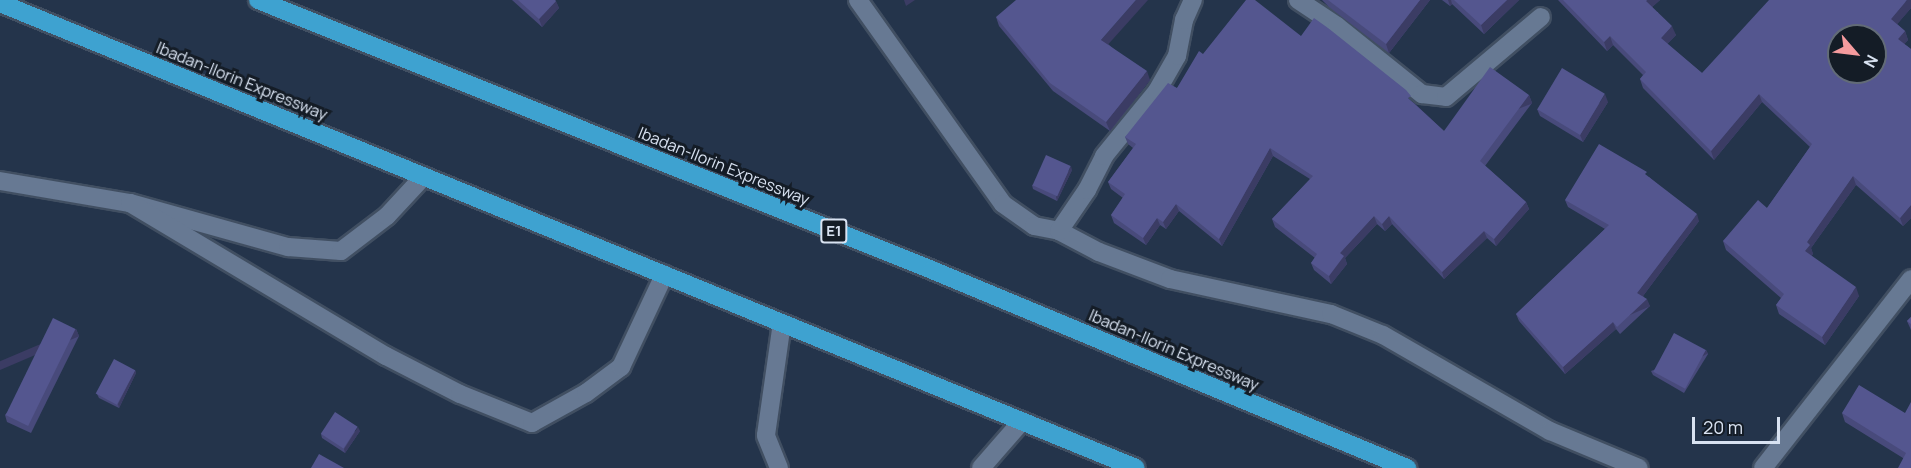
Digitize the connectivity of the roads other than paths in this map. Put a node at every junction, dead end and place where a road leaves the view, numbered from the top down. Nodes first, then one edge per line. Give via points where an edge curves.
1 (258, 0) edge
2 (858, 0) edge
3 (1194, 0) edge
4 (1298, 0) edge
5 (0, 3) edge
6 (1541, 16) dead end
7 (424, 176) junction
8 (0, 181) edge
9 (130, 202) junction
10 (1059, 231) junction
11 (664, 275) junction
12 (1911, 279) edge
13 (782, 323) junction
14 (1022, 421) junction
15 (779, 468) edge
16 (981, 468) edge
17 (1136, 468) edge
18 (1407, 468) edge
19 (1639, 468) edge
20 (1763, 468) edge

1 - 18 highway, Ibadan-Ilorin Expressway / E1 via 943,274
2 - 10 street via 1003,204 1034,226
3 - 10 street via 1184,20 1178,56 1156,92 1104,156
4 - 6 street via 1422,94 1446,97
5 - 7 highway, Ibadan-Ilorin Expressway
7 - 9 street via 387,216 341,251 288,247
7 - 11 highway, Ibadan-Ilorin Expressway
8 - 9 street
9 - 11 street via 386,356 460,394 532,423 586,393 621,367
10 - 19 street via 1099,252 1170,279 1331,314 1383,335 1550,431
11 - 13 highway, Ibadan-Ilorin Expressway
12 - 20 street
13 - 14 highway, Ibadan-Ilorin Expressway
13 - 15 street via 766,435
14 - 16 street
14 - 17 highway, Ibadan-Ilorin Expressway

